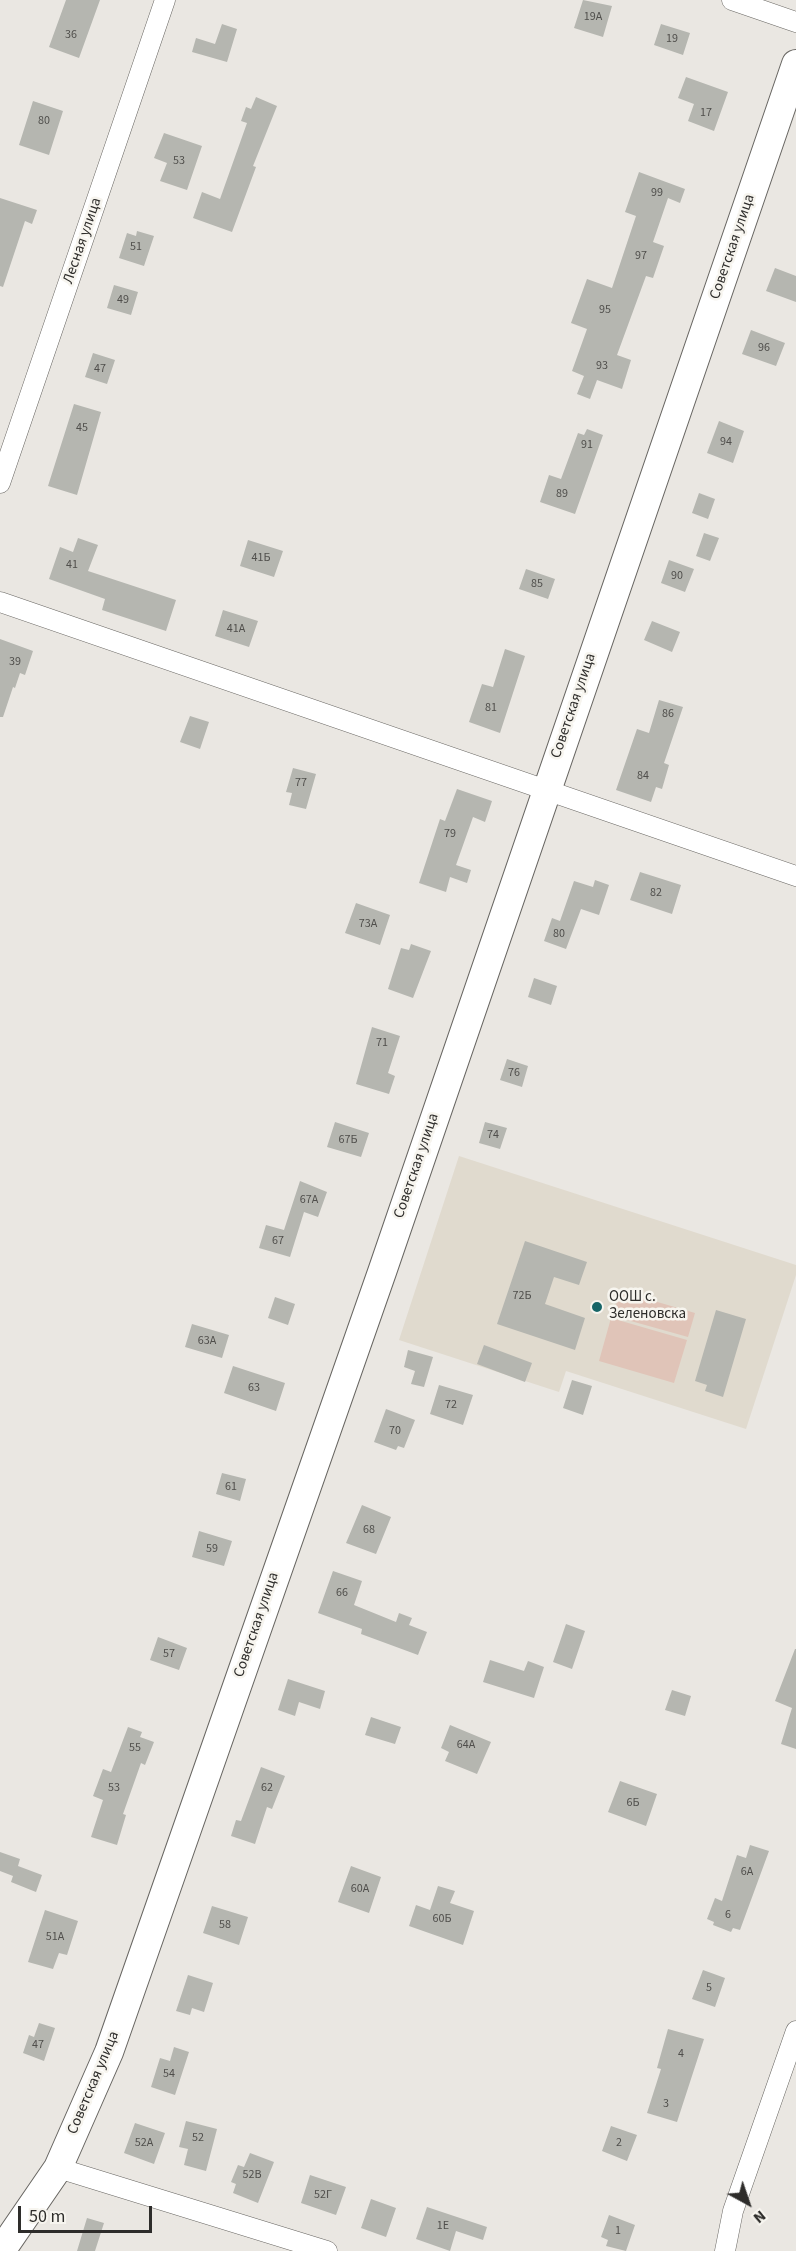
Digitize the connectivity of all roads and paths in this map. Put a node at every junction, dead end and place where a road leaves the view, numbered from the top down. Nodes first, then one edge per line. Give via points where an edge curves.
1 (165, 0) edge
2 (732, 0) edge
3 (796, 22) edge
4 (796, 64) edge
5 (0, 483) edge
6 (0, 602) edge
7 (546, 788) junction
8 (796, 876) edge
9 (796, 2031) edge
10 (58, 2168) junction
11 (1, 2251) edge
12 (327, 2251) edge
13 (725, 2251) edge

1 - 5 street, Лесная улица
2 - 3 street
4 - 7 street, Советская улица
6 - 7 street
7 - 8 street
7 - 10 street, Советская улица via 382,1272 109,2052
9 - 13 street via 733,2211
10 - 11 street, Советская улица
10 - 12 street

